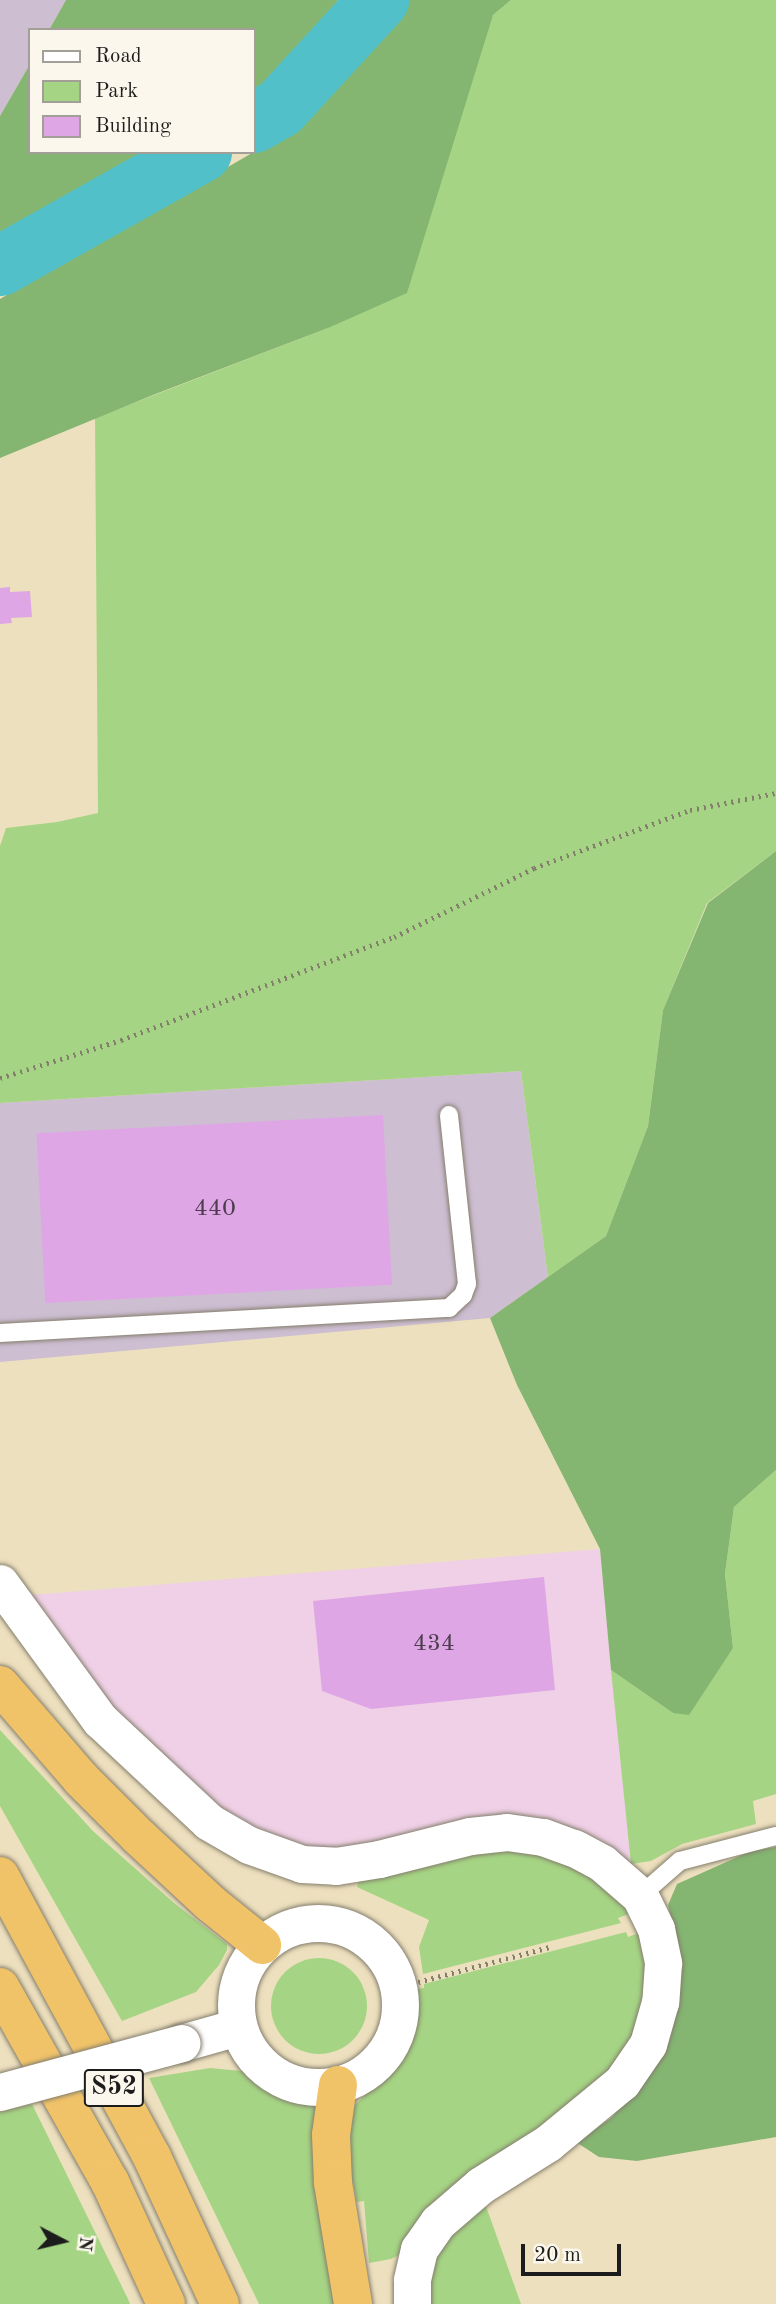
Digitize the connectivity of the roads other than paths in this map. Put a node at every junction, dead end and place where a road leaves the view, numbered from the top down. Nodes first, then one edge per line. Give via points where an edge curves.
1 (449, 1115) dead end
2 (0, 1333) edge
3 (0, 1583) edge
4 (0, 1685) edge
5 (776, 1836) edge
6 (0, 1876) edge
7 (640, 1896) junction
8 (262, 1945) junction
9 (0, 1987) edge
10 (238, 2026) junction
11 (338, 2085) junction
12 (0, 2092) edge
13 (166, 2304) edge
14 (220, 2304) edge
15 (353, 2304) edge
16 (412, 2304) edge

1 - 2 lane via 467,1284 449,1308
3 - 7 street via 100,1720 209,1822 249,1845 302,1864 336,1866 507,1832 543,1837 574,1849 602,1863
4 - 8 highway via 45,1740 139,1838
5 - 7 lane via 680,1861
6 - 14 highway, S52 via 152,2157
7 - 16 street via 656,1929 663,1963 660,2003 648,2044 622,2082 548,2143 481,2185 438,2222 419,2249
8 - 10 street via 239,1982
8 - 11 street via 285,1930 311,1923 338,1926 363,1936 383,1954 395,1978 400,2005 396,2032 383,2056 362,2074
9 - 13 highway, S52 via 110,2182
10 - 11 street via 249,2050 266,2069 288,2082
10 - 12 street, bridge
11 - 15 highway via 331,2135 333,2183

